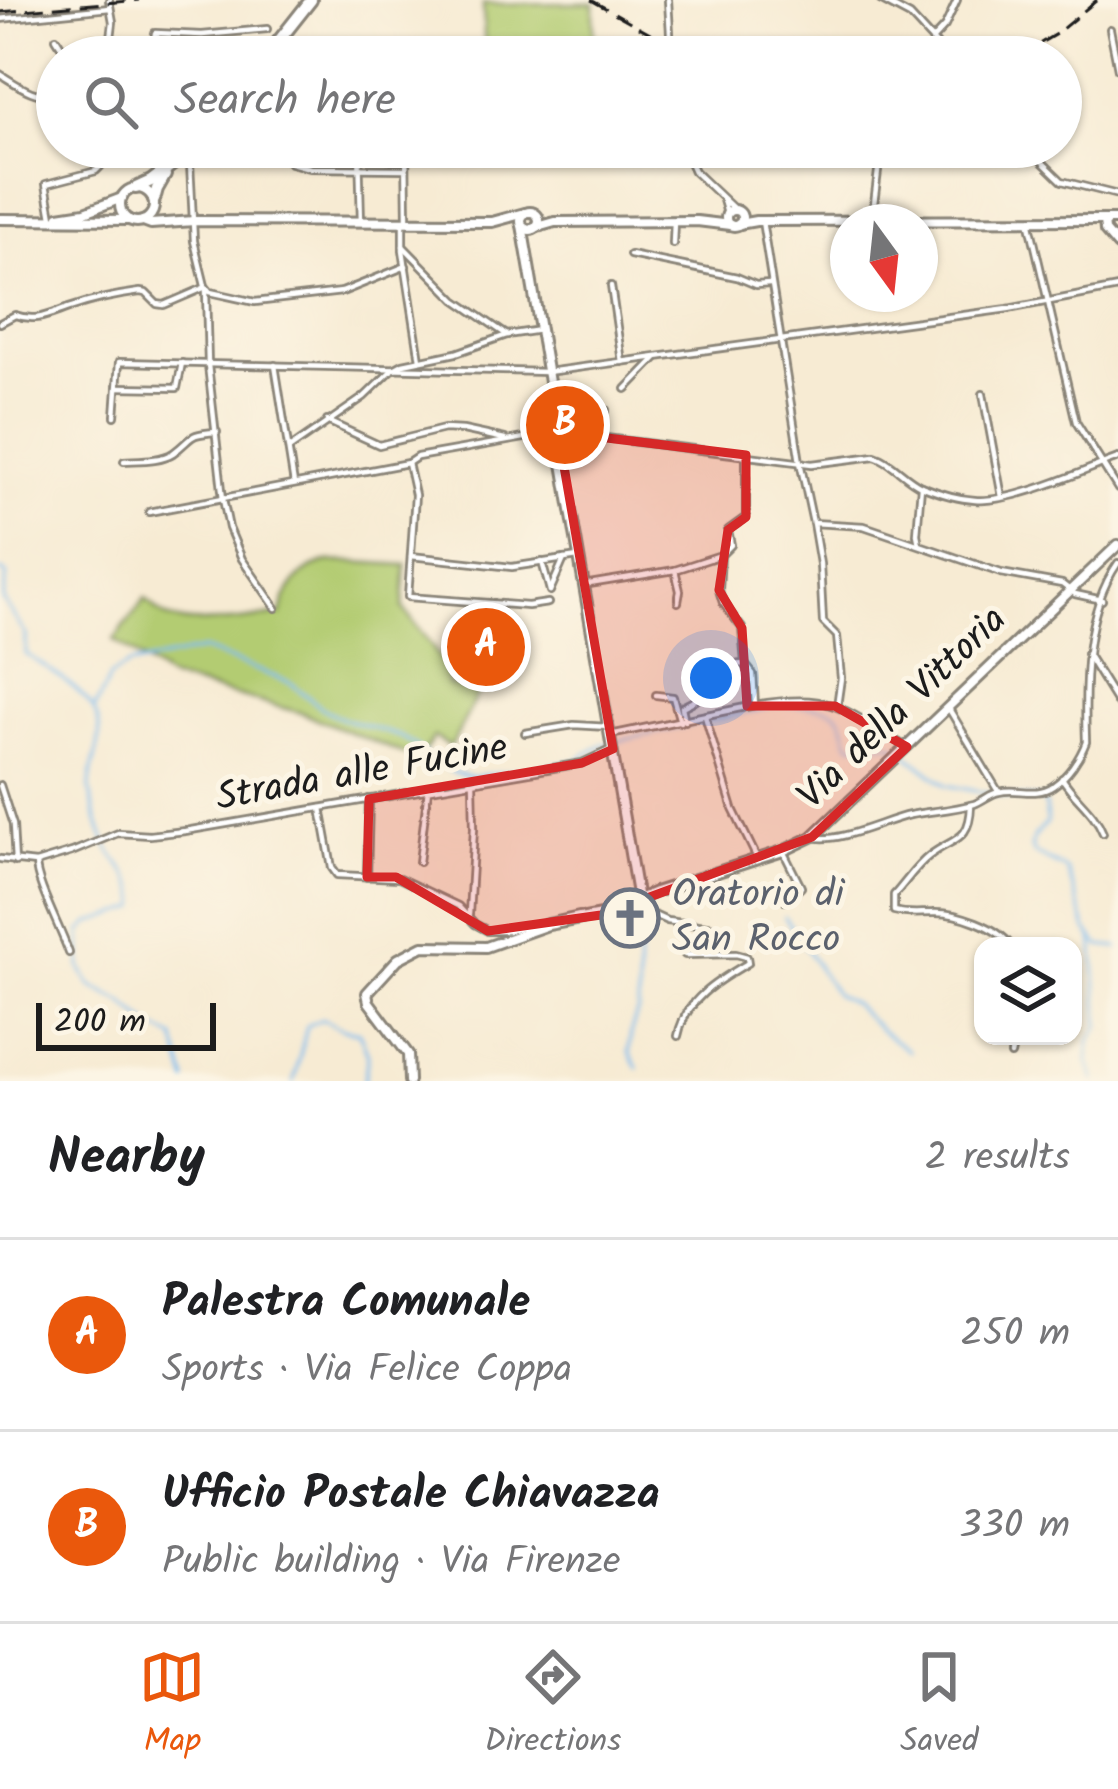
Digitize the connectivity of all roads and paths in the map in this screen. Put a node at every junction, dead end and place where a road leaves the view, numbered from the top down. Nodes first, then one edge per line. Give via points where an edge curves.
1 (311, 0) edge
2 (668, 0) edge
3 (880, 0) edge
4 (958, 0) edge
5 (109, 4) edge
6 (0, 19) edge
7 (267, 29) dead end
8 (1110, 29) dead end
9 (111, 36) edge
10 (155, 36) edge
11 (283, 36) edge
12 (670, 36) edge
13 (928, 36) edge
14 (936, 36) edge
15 (1118, 64) edge
16 (0, 74) edge
17 (36, 94) edge
18 (99, 168) edge
19 (171, 168) joint
20 (190, 168) edge
21 (310, 168) edge
22 (693, 168) edge
23 (878, 168) edge
24 (1046, 168) edge
25 (360, 169) junction
26 (406, 169) joint
27 (136, 188) junction
28 (1118, 195) edge
29 (122, 198) junction
30 (874, 204) edge
31 (154, 205) junction
32 (52, 218) junction
33 (733, 218) junction
34 (0, 219) edge
35 (40, 220) junction
36 (129, 220) junction
37 (759, 220) junction
38 (830, 220) edge
39 (938, 220) edge
40 (1029, 220) junction
41 (1104, 220) junction
42 (1118, 220) edge
43 (142, 221) junction
44 (674, 221) junction
45 (192, 222) junction
46 (553, 222) junction
47 (361, 223) junction
48 (405, 223) junction
49 (527, 223) junction
50 (674, 244) dead end
51 (403, 246) junction
52 (1118, 246) edge
53 (630, 255) dead end
54 (406, 266) junction
55 (770, 284) junction
56 (611, 286) dead end
57 (206, 287) junction
58 (1118, 288) edge
59 (1047, 302) junction
60 (0, 323) edge
61 (540, 330) junction
62 (507, 335) junction
63 (781, 340) junction
64 (656, 358) junction
65 (420, 360) junction
66 (622, 362) junction
67 (182, 363) junction
68 (208, 365) junction
69 (275, 365) junction
70 (392, 370) junction
71 (547, 372) junction
72 (117, 387) junction
73 (626, 389) dead end
74 (983, 394) dead end
75 (606, 410) dead end
76 (115, 416) dead end
77 (327, 421) junction
78 (217, 432) junction
79 (558, 432) junction
80 (598, 438) junction
81 (510, 440) junction
82 (290, 449) junction
83 (746, 454) junction
84 (1118, 458) edge
85 (124, 461) dead end
86 (408, 463) junction
87 (800, 463) junction
88 (1101, 464) junction
89 (295, 485) junction
90 (921, 486) junction
91 (1118, 489) edge
92 (1002, 496) junction
93 (223, 499) junction
94 (149, 512) dead end
95 (812, 523) junction
96 (919, 544) junction
97 (1118, 545) edge
98 (721, 555) junction
99 (411, 556) junction
100 (578, 557) junction
101 (564, 560) junction
102 (542, 562) junction
103 (1118, 562) edge
104 (675, 570) junction
105 (584, 585) junction
106 (1070, 591) junction
107 (1102, 600) junction
108 (548, 602) dead end
109 (678, 602) dead end
110 (276, 608) dead end
111 (1087, 654) junction
112 (745, 664) junction
113 (656, 695) dead end
114 (1118, 704) edge
115 (755, 705) junction
116 (836, 706) junction
117 (948, 709) junction
118 (705, 716) junction
119 (682, 722) junction
120 (609, 731) junction
121 (526, 733) dead end
122 (612, 749) junction
123 (903, 751) junction
124 (1062, 778) junction
125 (472, 782) junction
126 (0, 785) edge
127 (428, 789) junction
128 (998, 791) junction
129 (369, 799) junction
130 (971, 805) junction
131 (321, 808) junction
132 (1103, 833) dead end
133 (812, 837) junction
134 (783, 851) junction
135 (0, 859) edge
136 (758, 860) junction
137 (15, 862) junction
138 (418, 862) dead end
139 (36, 863) junction
140 (367, 877) junction
141 (786, 901) dead end
142 (635, 904) junction
143 (588, 916) junction
144 (469, 917) junction
145 (640, 921) dead end
146 (1004, 937) edge
147 (69, 953) dead end
148 (678, 1036) dead end
149 (1013, 1045) edge
150 (1011, 1055) dead end
151 (409, 1081) edge

1 - 11 highway
2 - 12 street, bridge
3 - 13 street
4 - 14 street
5 - 6 street
5 - 9 street
7 - 10 street
8 - 15 street
16 - 17 street
18 - 32 street via 46,184
19 - 27 highway
19 - 31 highway
20 - 45 street
21 - 25 street
22 - 33 street
23 - 30 street
24 - 28 street via 1063,181
25 - 26 street
25 - 47 street
26 - 48 street
27 - 29 street
27 - 31 street
29 - 32 street
29 - 36 street
31 - 43 street
31 - 45 street via 168,218
32 - 35 street
33 - 37 street
33 - 44 street
34 - 35 street
35 - 36 street
36 - 43 street
37 - 38 street
37 - 55 street
39 - 40 street
40 - 41 street
40 - 59 street
41 - 42 street
41 - 52 street
43 - 45 street
44 - 46 street
44 - 50 street
45 - 47 street
45 - 57 street
46 - 49 street
46 - 49 street via 533,213
47 - 48 street
48 - 49 street
48 - 51 street
49 - 61 street
51 - 54 street
51 - 62 street via 456,301
53 - 55 street
54 - 57 street via 342,292 255,302
54 - 65 street
55 - 63 street
56 - 66 street
57 - 60 street via 164,305 134,292
57 - 68 street
58 - 59 street
59 - 63 street
59 - 88 street via 1076,422
61 - 62 street
61 - 71 street
62 - 65 street
63 - 64 street
63 - 87 street
64 - 66 street
64 - 73 street
65 - 70 street
66 - 71 street
67 - 68 street
67 - 72 street via 177,388
67 - 72 street via 118,362
68 - 69 street
68 - 78 street
69 - 70 street
69 - 82 street
70 - 71 street
70 - 77 street
71 - 79 street
72 - 76 street
74 - 92 street
75 - 80 street
77 - 81 street via 379,445 445,429
77 - 82 street
78 - 85 street via 185,439 172,454
78 - 93 street
79 - 80 street
79 - 81 street
79 - 100 street
80 - 83 street
81 - 86 street
82 - 89 street
83 - 87 street
83 - 98 street via 746,517 728,530 731,545
84 - 88 street
86 - 89 street
86 - 99 street via 416,495
87 - 90 street via 882,457
87 - 95 street
88 - 91 street
88 - 92 street
89 - 93 street
90 - 92 street via 972,500
90 - 96 street
93 - 94 street
93 - 110 street via 242,559
95 - 96 street via 863,526
95 - 116 street via 823,622 837,636
96 - 106 street
97 - 106 street, Via della Vittoria
98 - 104 street
98 - 112 street via 719,590 742,628
99 - 102 street via 512,567
99 - 108 street via 408,597
100 - 101 street
100 - 105 street
101 - 102 street
101 - 102 street via 550,591
103 - 107 street
104 - 105 street
104 - 109 street
105 - 120 street
106 - 107 street
106 - 117 street, Via della Vittoria
107 - 111 street
111 - 114 street
111 - 124 street via 1086,742
112 - 115 street
112 - 119 street via 728,665 709,693 682,707
113 - 119 street via 673,697
115 - 116 street
115 - 118 street
116 - 123 street
117 - 123 street, Via della Vittoria
117 - 128 street
118 - 119 street
118 - 136 street
119 - 120 street
120 - 121 street via 574,725
120 - 122 street
122 - 125 street, Strada alle Fucine via 582,764
122 - 142 street
123 - 133 street, Via della Vittoria
124 - 128 street via 1038,792
124 - 132 street
125 - 127 street, Strada alle Fucine
125 - 144 street
126 - 137 street
127 - 129 street, Strada alle Fucine
127 - 138 street
128 - 130 street
129 - 131 street, Strada alle Fucine
129 - 140 street
130 - 133 street
130 - 146 street via 959,840 929,856 894,896 894,911 937,912
131 - 139 street, Strada alle Fucine via 185,831 118,833
131 - 140 street via 334,872
133 - 134 street, Via della Vittoria
134 - 136 street, Via della Vittoria
134 - 141 street via 801,887
135 - 137 street
136 - 142 street, Via della Vittoria
137 - 139 street
139 - 147 street
140 - 144 street via 399,878
142 - 143 street, Via della Vittoria
142 - 145 street
142 - 148 street via 667,921 714,927 685,955 747,956 697,1000
143 - 144 street via 500,931
143 - 151 street, Via della Vittoria via 486,946 423,946 389,967 367,997 408,1054
149 - 150 street

